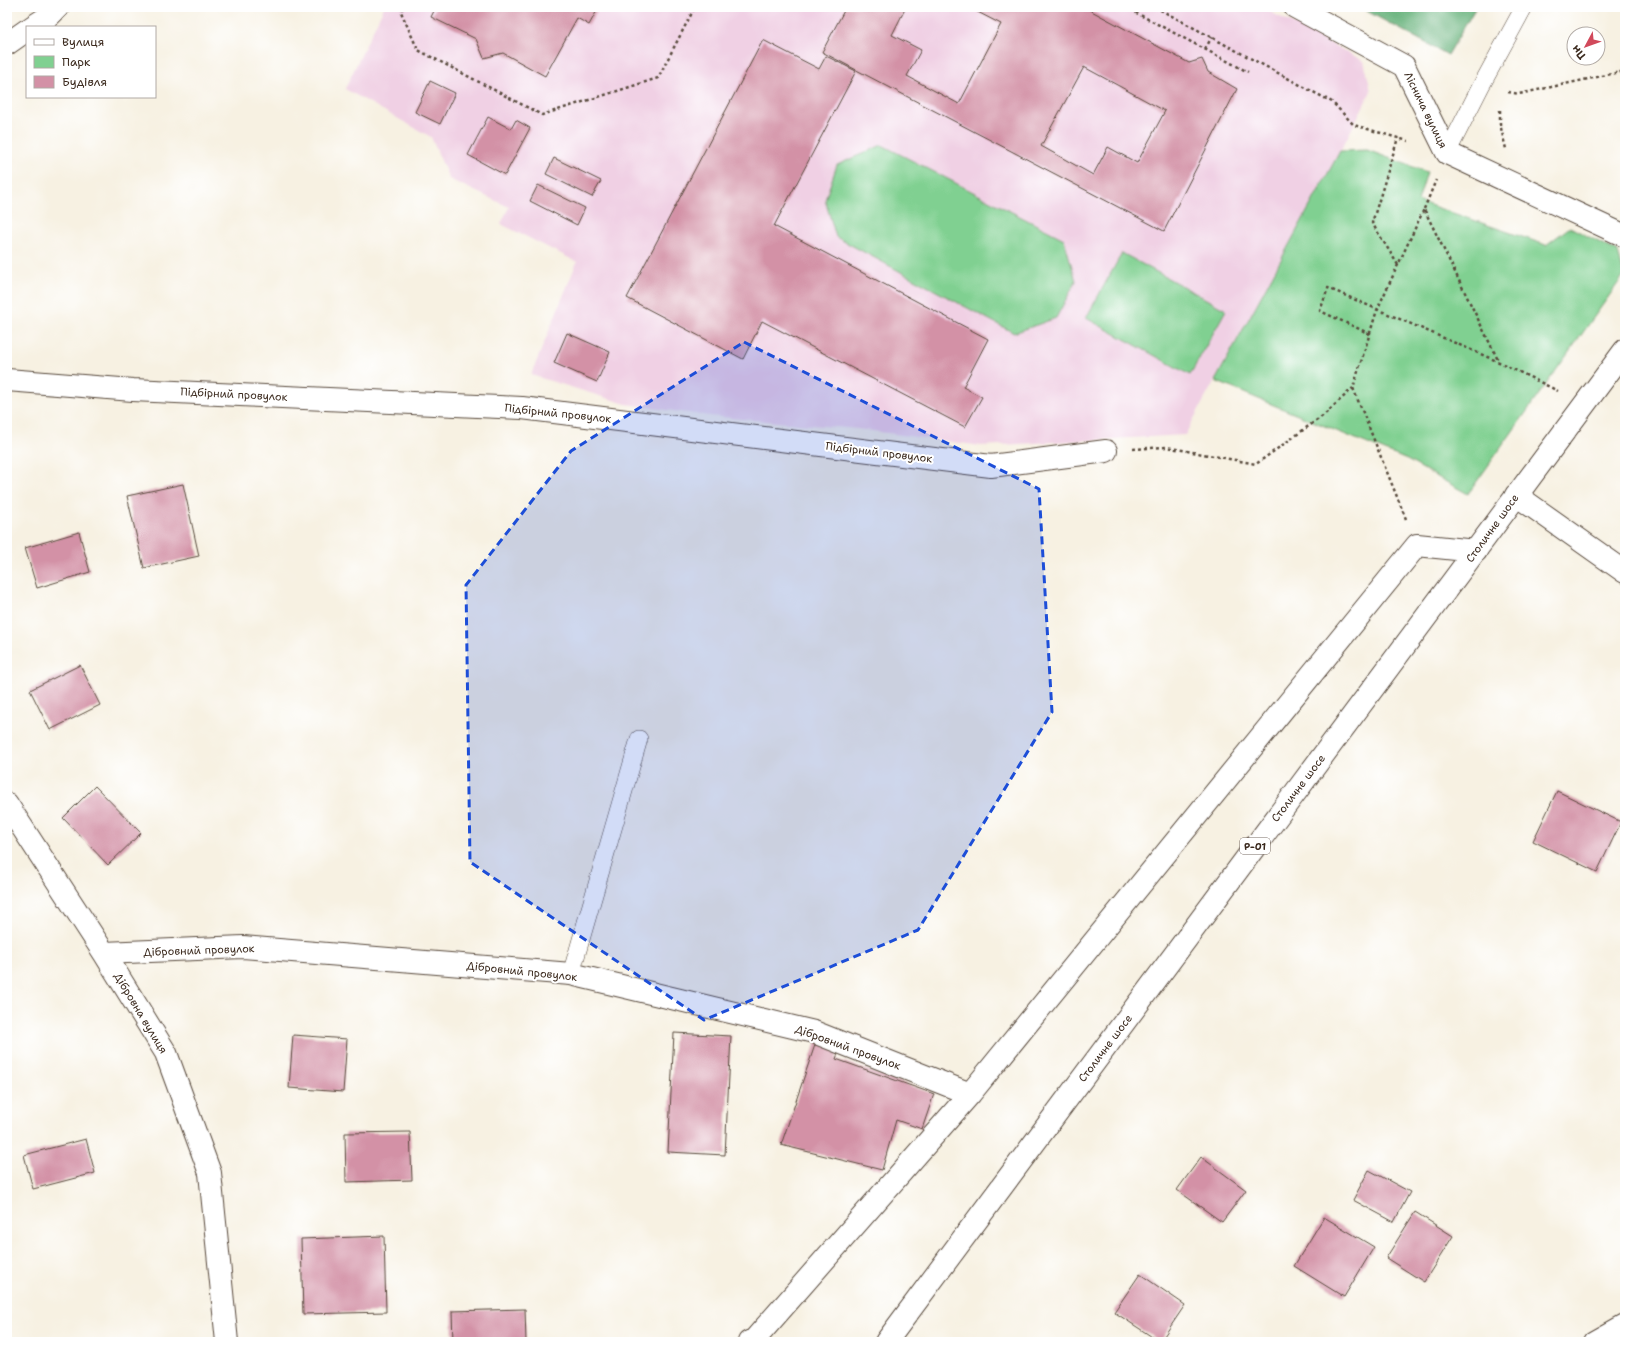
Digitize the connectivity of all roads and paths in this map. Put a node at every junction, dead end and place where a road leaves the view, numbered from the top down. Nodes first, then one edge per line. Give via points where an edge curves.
1 (58, 7) edge
2 (403, 7) edge
3 (696, 7) edge
4 (1125, 7) edge
5 (1155, 7) edge
6 (1295, 7) edge
7 (1524, 7) edge
8 (34, 26) edge
9 (26, 31) edge
10 (1212, 37) junction
11 (7, 44) edge
12 (1205, 49) junction
13 (1625, 70) edge
14 (1248, 72) dead end
15 (1481, 86) junction
16 (1500, 90) junction
17 (1354, 125) dead end
18 (1398, 138) dead end
19 (1507, 152) dead end
20 (1447, 153) junction
21 (1625, 236) edge
22 (1398, 265) junction
23 (1377, 310) junction
24 (1370, 334) junction
25 (1625, 350) edge
26 (1499, 362) junction
27 (7, 380) edge
28 (1353, 388) junction
29 (1583, 404) junction
30 (1106, 451) joint
31 (1516, 495) junction
32 (1417, 545) junction
33 (1476, 551) junction
34 (1625, 572) edge
35 (639, 738) dead end
36 (7, 804) edge
37 (104, 953) junction
38 (571, 974) junction
39 (970, 1094) junction
40 (1625, 1325) edge
41 (227, 1342) edge
42 (749, 1342) edge
43 (886, 1342) edge
44 (1595, 1342) edge

1 - 8 street
2 - 3 path via 401,12 418,50 542,115 658,78
4 - 12 path
5 - 10 path
6 - 20 street, Ліснича вулиця via 1404,66
7 - 15 lane
9 - 11 street
10 - 12 path
10 - 17 path via 1332,102
12 - 14 path
13 - 16 path via 1519,94
15 - 16 path
15 - 20 lane
16 - 19 path via 1500,124
18 - 22 path via 1372,222
20 - 21 street, Ліснича вулиця
22 - 23 path
22 - 26 path via 1424,208
23 - 24 path
23 - 24 path via 1328,288 1320,311
23 - 26 path
24 - 28 path
25 - 29 street, Столичне шосе / Р-01
26 - 29 path
27 - 30 street, Підбірний провулок via 134,390 522,408 991,466
28 - 30 path via 1324,415 1256,464 1166,447
28 - 32 path
29 - 31 street, Столичне шосе / Р-01
31 - 33 street, Столичне шосе / Р-01
31 - 34 street
32 - 33 street
32 - 39 street
33 - 43 street, Столичне шосе / Р-01
35 - 38 lane
36 - 37 street, Дібровна вулиця
37 - 38 street, Дібровний провулок via 243,947
37 - 41 street, Дібровна вулиця via 166,1053 210,1173
38 - 39 street, Дібровний провулок via 814,1032
39 - 42 street via 755,1339
40 - 44 street

